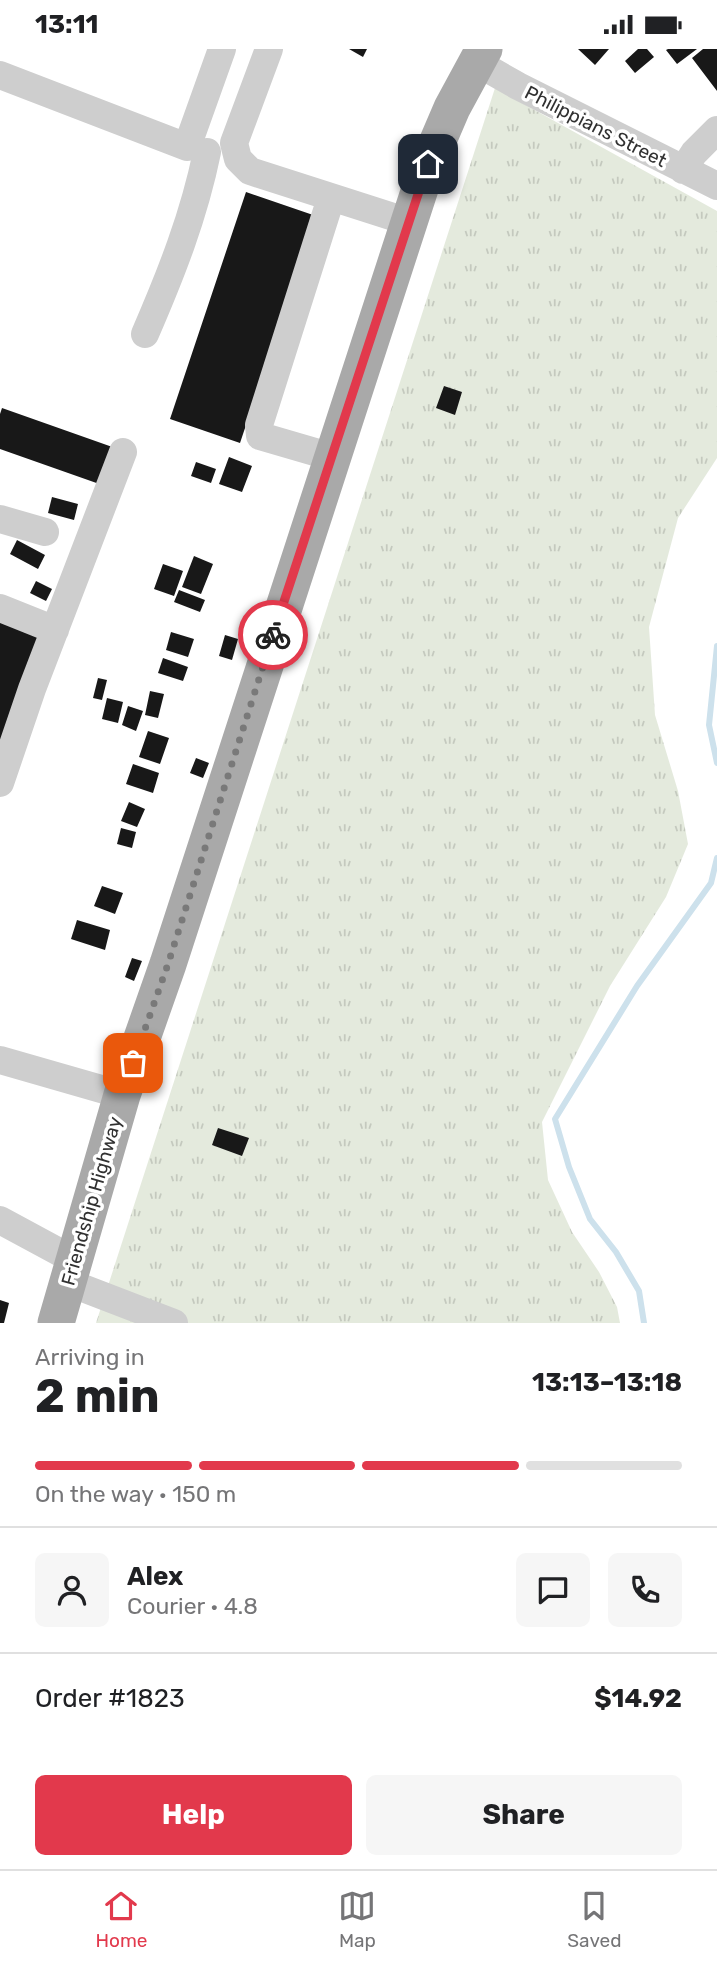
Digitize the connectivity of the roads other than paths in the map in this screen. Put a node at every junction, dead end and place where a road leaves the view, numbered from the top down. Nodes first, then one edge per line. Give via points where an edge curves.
1 (222, 49) edge
2 (269, 49) edge
3 (480, 55) edge
4 (0, 75) edge
5 (717, 130) edge
6 (197, 149) junction
7 (238, 159) junction
8 (683, 170) junction
9 (717, 186) edge
10 (331, 198) junction
11 (409, 222) junction
12 (145, 334) dead end
13 (123, 452) dead end
14 (332, 457) junction
15 (0, 519) edge
16 (45, 532) dead end
17 (0, 608) edge
18 (55, 630) junction
19 (0, 783) edge
20 (0, 1060) edge
21 (121, 1095) junction
22 (0, 1220) edge
23 (71, 1271) junction
24 (56, 1323) edge
25 (174, 1323) edge

1 - 6 street
2 - 7 street via 234,143
3 - 8 street, Philippians Street via 518,86
3 - 11 main road, Friendship Highway via 428,164
4 - 6 street
5 - 8 street
6 - 7 street
6 - 12 street via 198,196 177,261
7 - 10 street via 250,171
8 - 9 street, Philippians Street
10 - 11 street
10 - 14 street via 259,425 260,436
11 - 14 main road, Friendship Highway
13 - 18 street
14 - 21 main road, Friendship Highway
15 - 16 street
17 - 18 street
18 - 19 street
20 - 21 street
21 - 23 main road, Friendship Highway
22 - 23 street
23 - 24 main road, Friendship Highway
23 - 25 street

